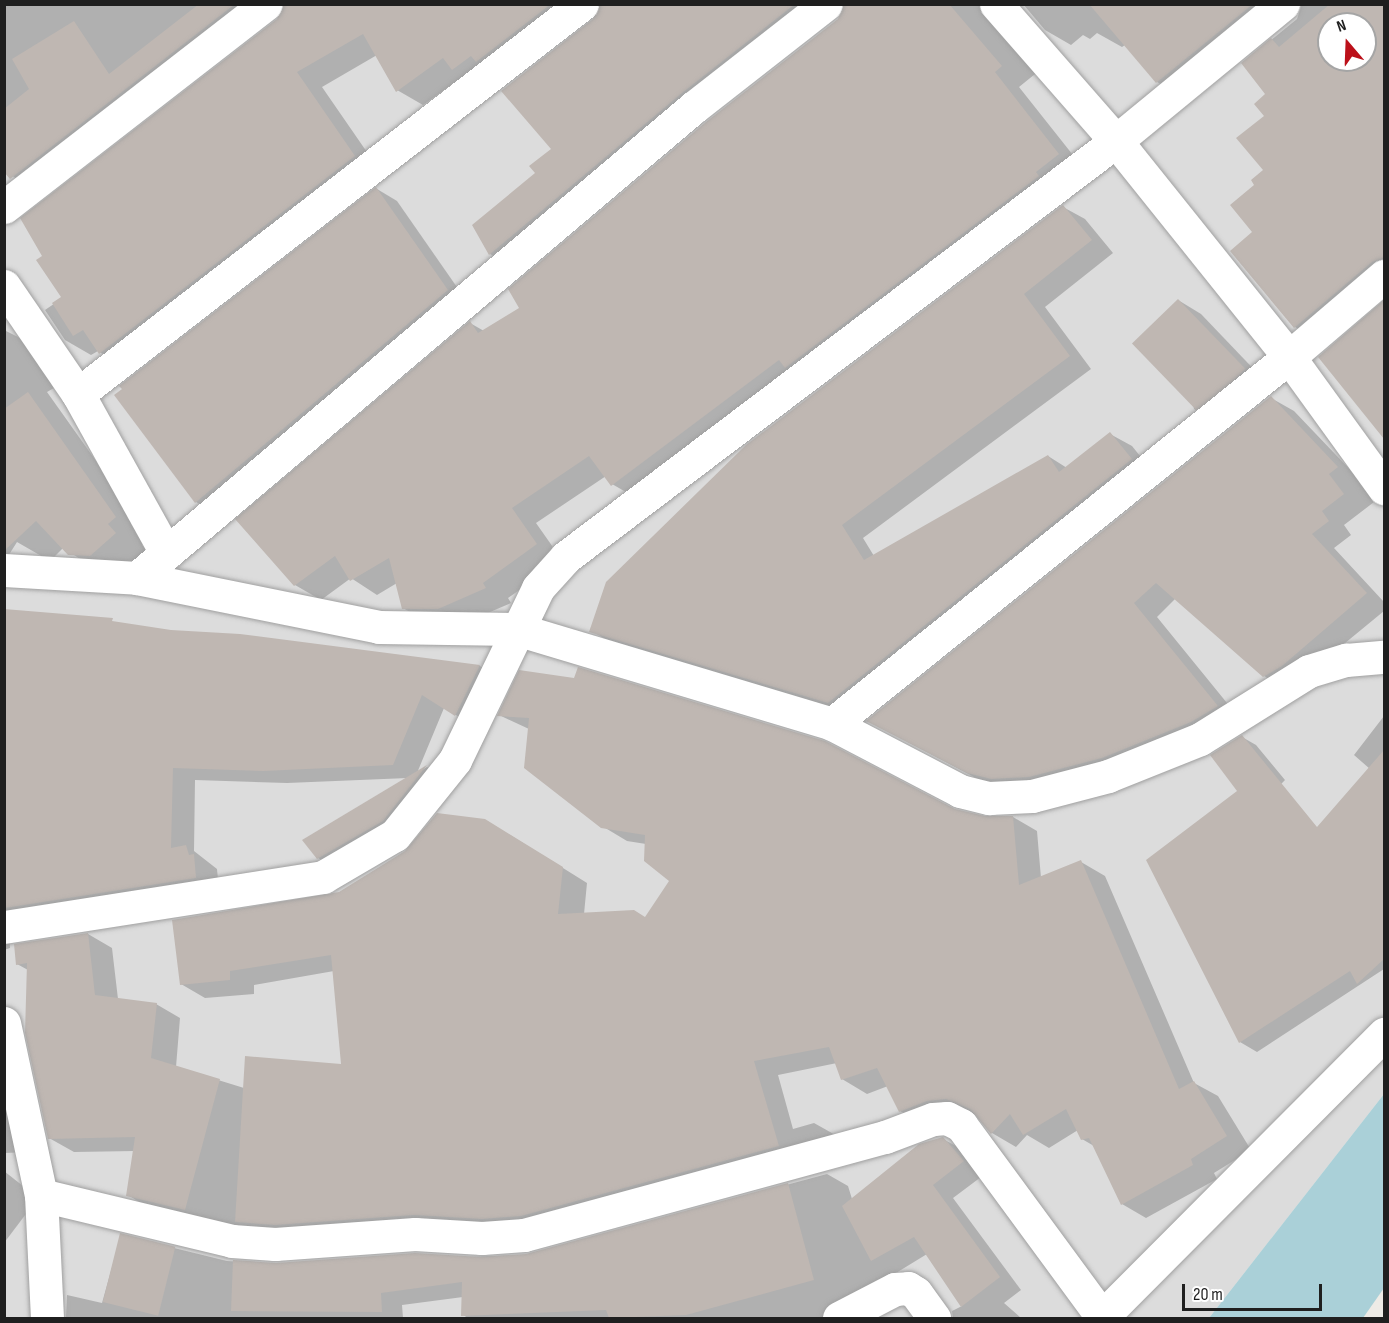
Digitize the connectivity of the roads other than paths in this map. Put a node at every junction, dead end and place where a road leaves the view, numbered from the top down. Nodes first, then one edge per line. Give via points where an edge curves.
1 (266, 4) edge
2 (582, 4) edge
3 (826, 4) edge
4 (996, 4) edge
5 (1283, 4) edge
6 (1116, 141) junction
7 (4, 207) edge
8 (1384, 276) edge
9 (4, 286) edge
10 (1290, 357) junction
11 (78, 394) junction
12 (1384, 488) edge
13 (166, 553) junction
14 (4, 570) edge
15 (136, 579) junction
16 (516, 629) junction
17 (1384, 657) edge
18 (832, 724) junction
19 (4, 927) edge
20 (4, 1023) edge
21 (1384, 1034) edge
22 (41, 1195) junction
23 (47, 1318) edge
24 (839, 1318) edge
25 (934, 1318) edge
26 (1101, 1318) edge

1 - 7 street
2 - 11 street
3 - 13 street via 694,107
4 - 6 street
5 - 6 street
6 - 10 street
6 - 16 street via 566,557 538,588
8 - 10 street
9 - 11 street
10 - 12 street
10 - 18 street
11 - 13 street
13 - 15 street
14 - 15 street
15 - 16 street via 378,627
16 - 18 street
16 - 19 street via 455,760 395,835 361,858 323,877
17 - 18 street via 1346,660 1309,671 1200,739 1108,776 1032,796 989,798 960,791
20 - 22 street
21 - 26 street
22 - 23 street
22 - 26 street via 232,1241 275,1244 415,1234 482,1238 524,1235 947,1118 961,1125
24 - 25 street via 895,1289 908,1288

